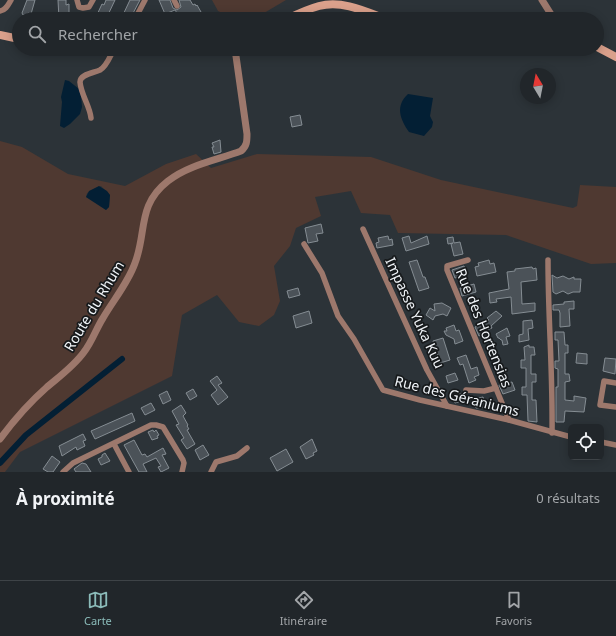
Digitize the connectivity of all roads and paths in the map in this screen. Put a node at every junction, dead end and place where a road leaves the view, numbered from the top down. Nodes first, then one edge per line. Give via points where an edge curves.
1 (11, 0) edge
2 (77, 0) edge
3 (93, 0) edge
4 (145, 0) edge
5 (174, 0) edge
6 (542, 0) edge
7 (178, 6) dead end
8 (0, 11) edge
9 (139, 12) edge
10 (303, 12) edge
11 (367, 12) edge
12 (550, 12) edge
13 (0, 34) edge
14 (12, 37) edge
15 (604, 51) edge
16 (111, 56) edge
17 (236, 56) edge
18 (616, 57) edge
19 (91, 118) dead end
20 (363, 229) dead end
21 (304, 244) dead end
22 (468, 260) dead end
23 (548, 260) dead end
24 (616, 383) edge
25 (496, 388) junction
26 (466, 390) dead end
27 (447, 406) junction
28 (616, 407) edge
29 (509, 420) junction
30 (552, 432) junction
31 (568, 436) edge
32 (0, 439) edge
33 (604, 443) edge
34 (114, 444) junction
35 (616, 445) edge
36 (247, 448) dead end
37 (63, 472) edge
38 (129, 472) edge
39 (182, 472) edge
40 (211, 472) edge

1 - 8 street via 8,7
2 - 3 street via 79,8 89,7
4 - 9 street
5 - 7 street
6 - 12 street
10 - 11 main road via 332,4
13 - 14 main road
15 - 18 main road
16 - 19 street via 105,66 81,78 80,81
17 - 32 street, Route du Rhum via 247,134 244,148 176,176 157,192 146,210 137,256 130,274 85,351 20,412
20 - 27 street, Impasse Yuka Kuu via 434,384
21 - 27 street, Rue des Géraniums via 322,273 338,316 383,390
22 - 25 street, Rue des Hortensias via 447,266 447,270
23 - 30 street
24 - 28 street via 604,381 600,405
25 - 26 street via 484,391
25 - 29 street, Rue des Hortensias
27 - 29 street, Rue des Géraniums
29 - 30 street, Rue des Géraniums
30 - 31 street, Rue des Géraniums
33 - 35 street
34 - 37 street via 73,463
34 - 38 street
34 - 39 street via 151,425 163,427 182,457
36 - 40 street via 237,456 216,462

